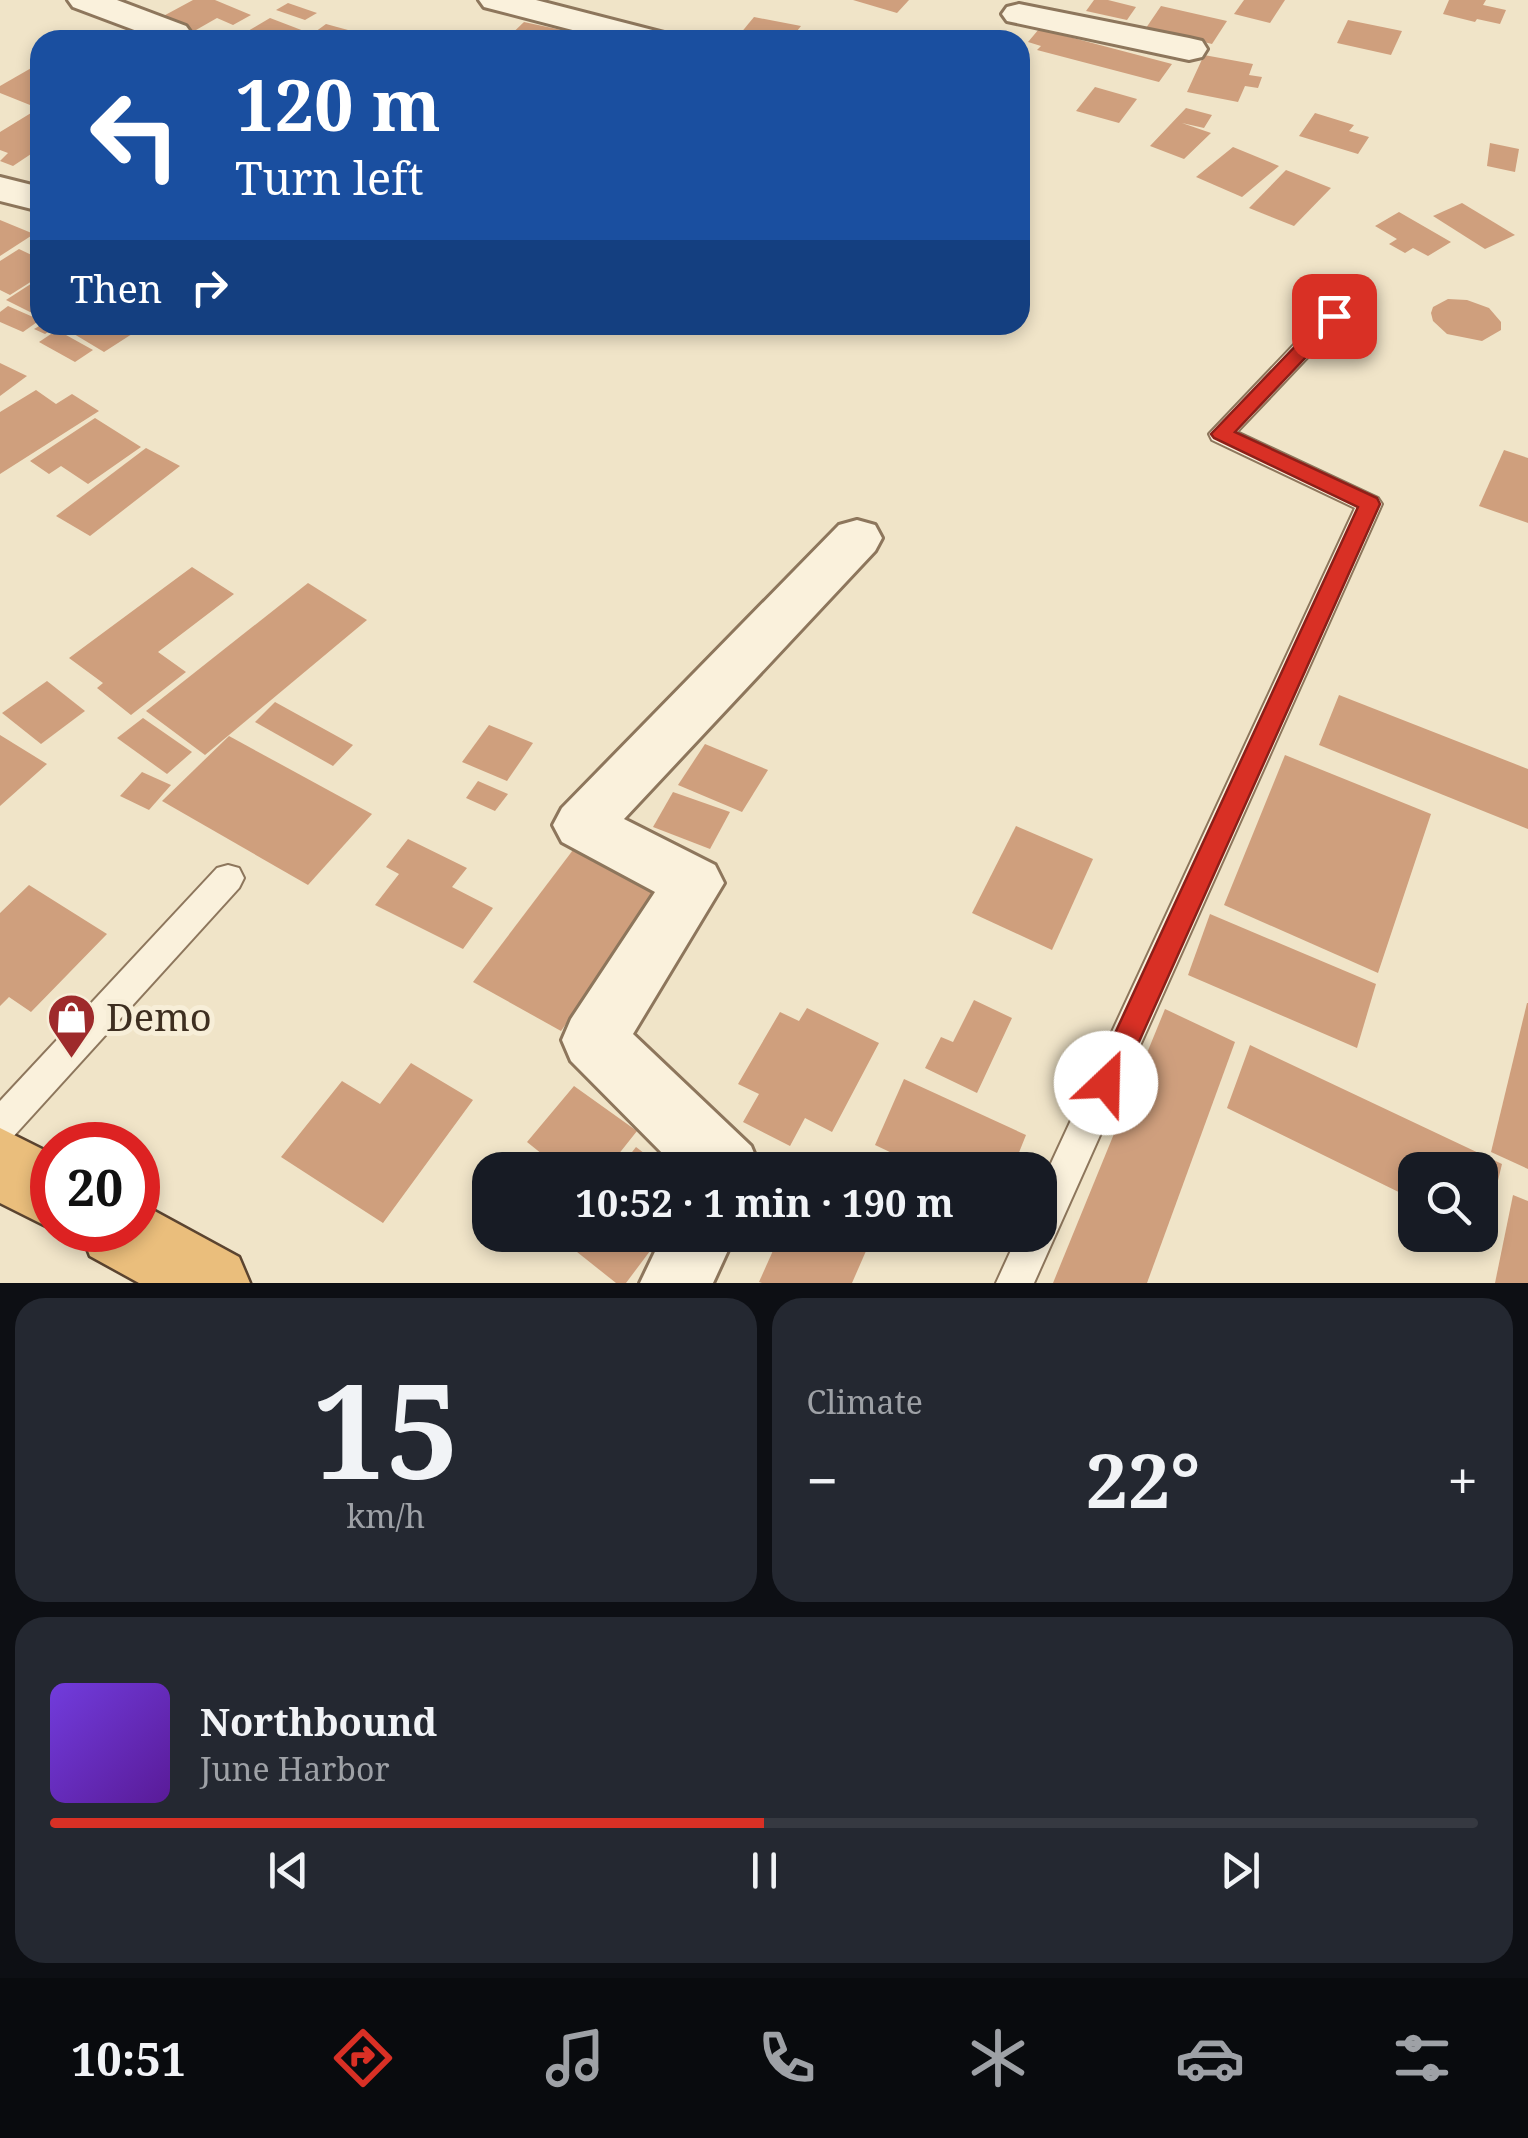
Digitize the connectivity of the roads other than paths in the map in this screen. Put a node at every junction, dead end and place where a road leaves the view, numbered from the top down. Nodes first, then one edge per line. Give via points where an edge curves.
1 (85, 0) edge
2 (496, 0) edge
3 (1014, 18) edge
4 (166, 30) edge
5 (603, 30) edge
6 (1189, 49) dead end
7 (0, 190) edge
8 (30, 197) edge
9 (1334, 316) dead end
10 (857, 538) dead end
11 (228, 878) dead end
12 (0, 1126) edge
13 (709, 1152) edge
14 (0, 1163) edge
15 (30, 1181) edge
16 (1057, 1191) edge
17 (156, 1252) edge
18 (692, 1252) edge
19 (1029, 1252) edge
20 (213, 1283) edge
21 (676, 1283) edge
22 (1015, 1283) edge

1 - 4 street
2 - 5 street
3 - 6 street
7 - 8 street
9 - 16 lane via 1221,434 1370,504
10 - 13 street via 582,825 694,883 594,1040
11 - 12 lane
14 - 15 highway
17 - 20 highway
18 - 21 street
19 - 22 lane

